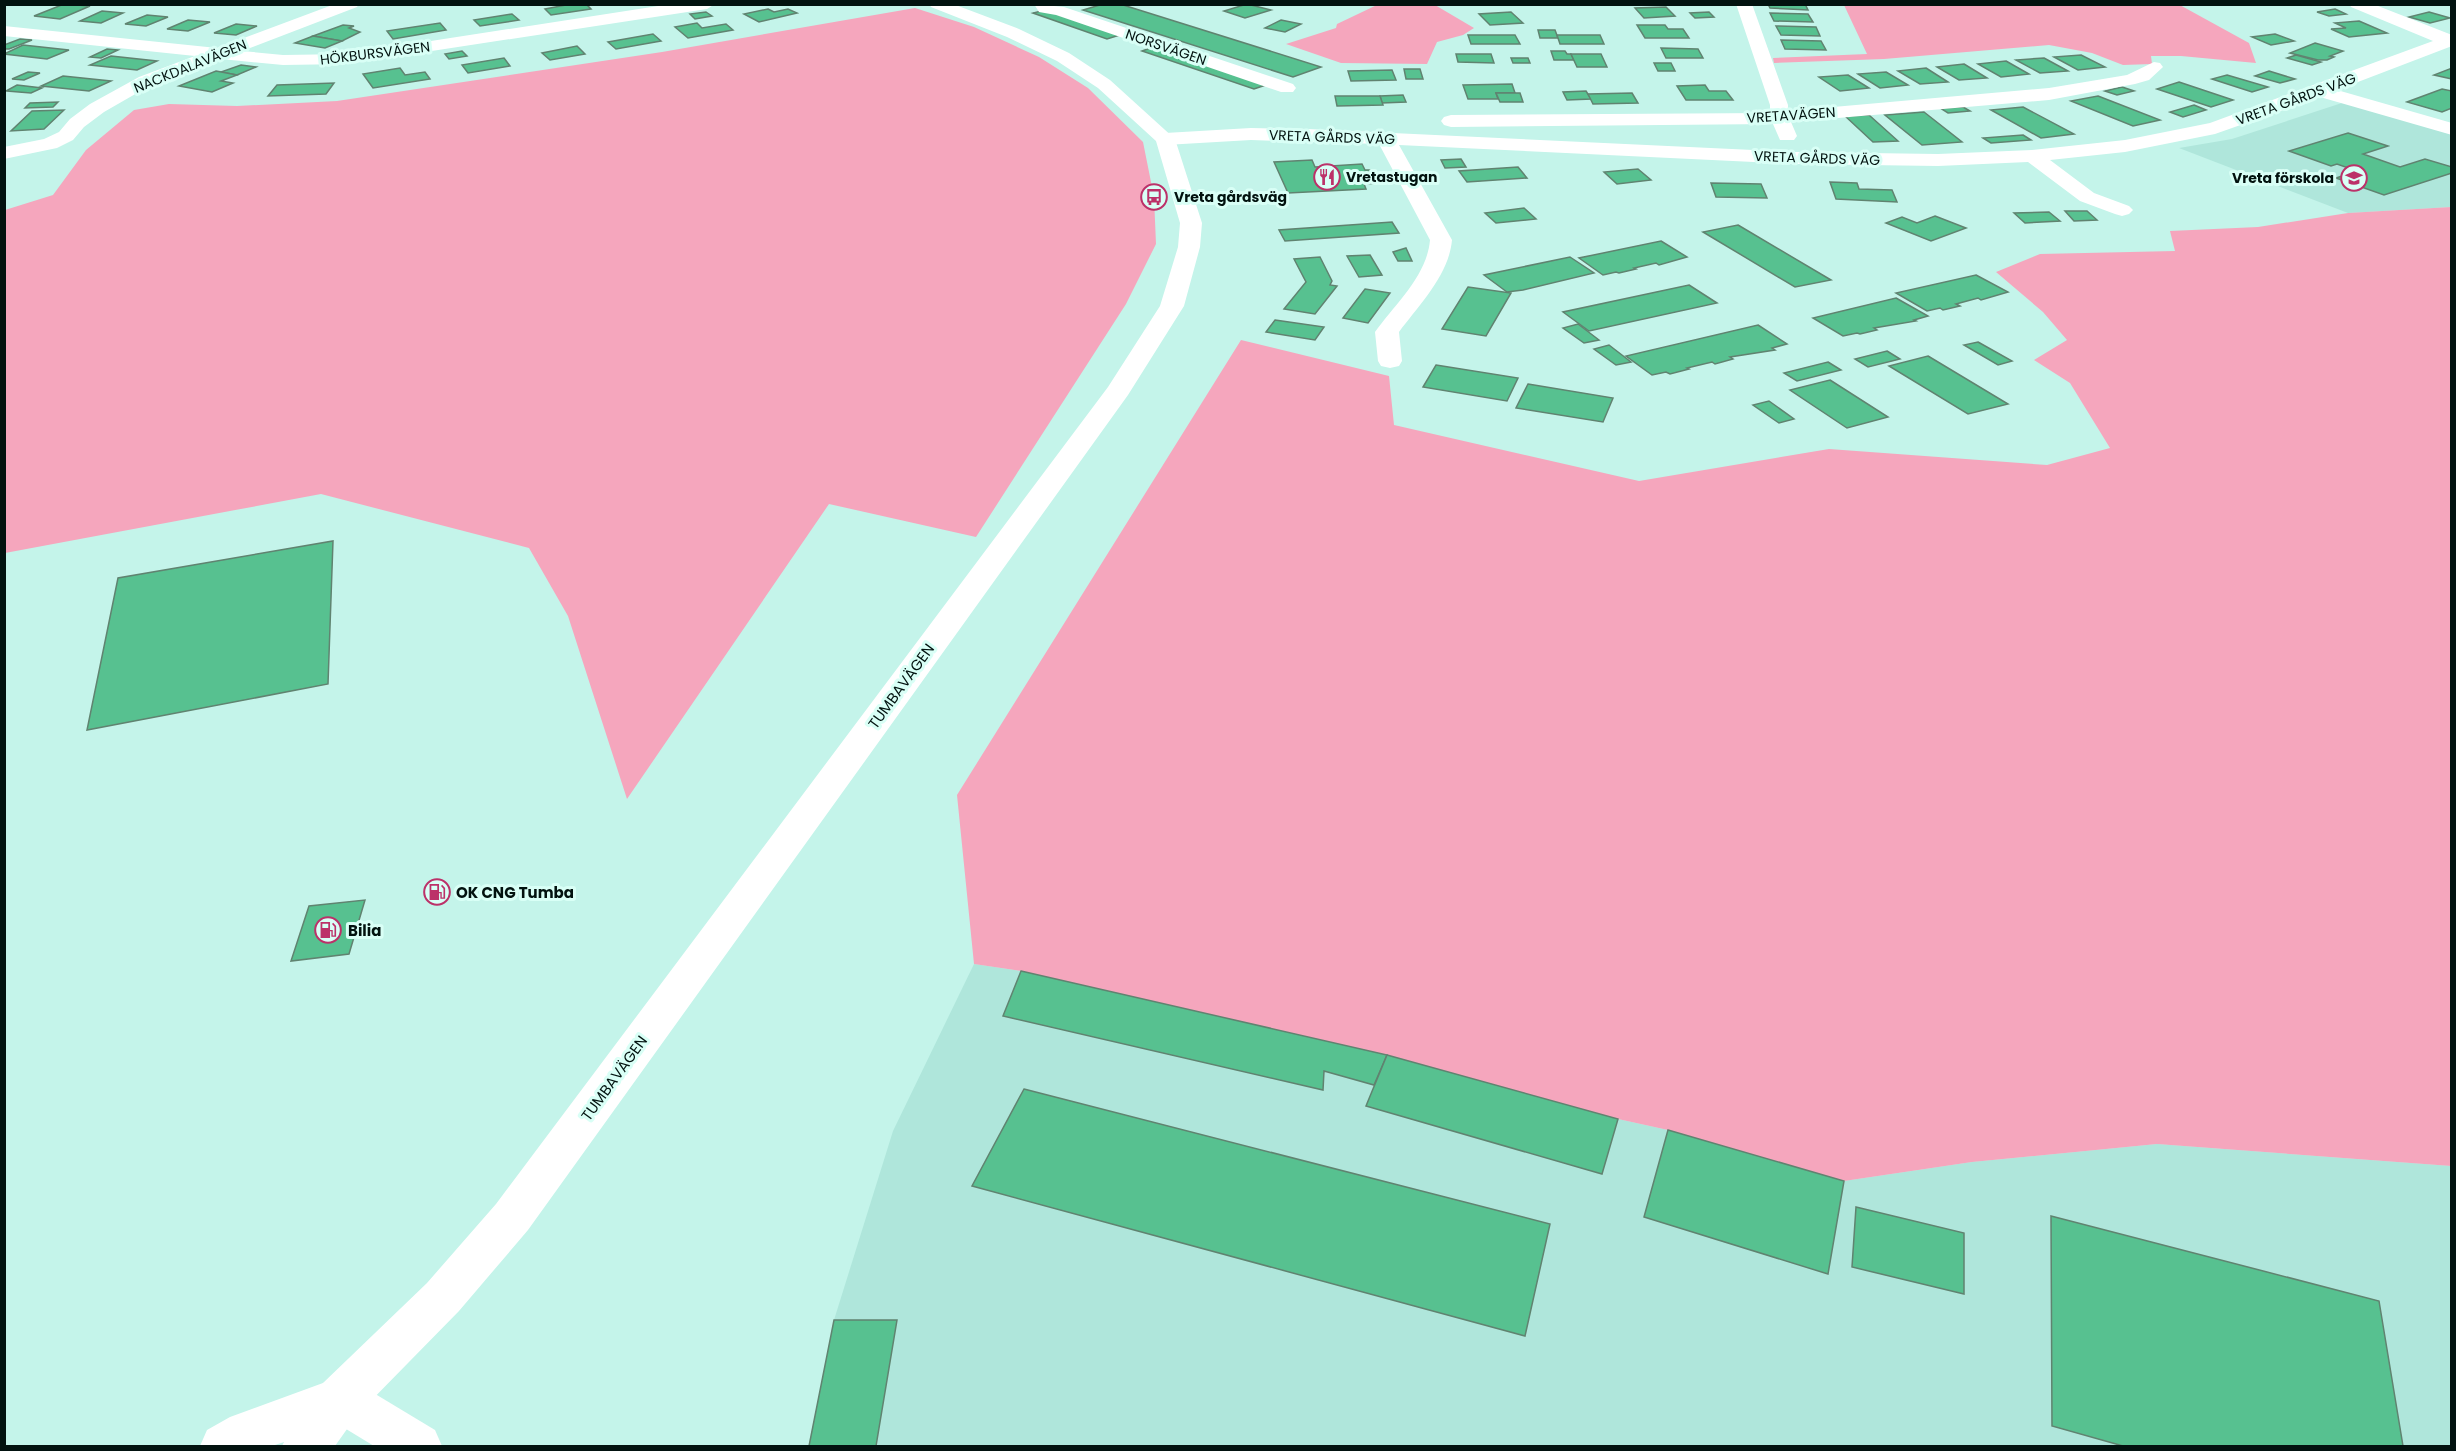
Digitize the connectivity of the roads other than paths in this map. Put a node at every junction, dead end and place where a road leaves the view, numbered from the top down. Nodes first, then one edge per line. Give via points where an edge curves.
1 (351, 4) edge
2 (707, 4) edge
3 (937, 4) edge
4 (1744, 4) edge
5 (2357, 4) edge
6 (1048, 6) edge
7 (4, 31) edge
8 (2450, 41) edge
9 (220, 52) junction
10 (2154, 67) dead end
11 (1287, 88) dead end
12 (2319, 91) junction
13 (1779, 116) junction
14 (1433, 121) dead end
15 (2451, 129) edge
16 (1385, 138) junction
17 (1166, 139) junction
18 (4, 153) edge
19 (2032, 156) junction
20 (1796, 158) junction
21 (2122, 210) dead end
22 (1390, 361) dead end
23 (340, 1399) junction
24 (225, 1446) edge
25 (307, 1446) edge
26 (417, 1446) edge

1 - 9 street, NACKDALAVÄGEN
2 - 9 street, HÖKBURSVÄGEN via 347,59 283,60
3 - 17 street via 1063,57 1104,84
4 - 13 street via 1779,105
5 - 8 street
6 - 11 street, NORSVÄGEN
7 - 9 street, HÖKBURSVÄGEN
8 - 12 street, VRETA GÅRDS VÄG
9 - 18 street, NACKDALAVÄGEN via 145,81 97,108 66,136 50,144
10 - 13 street, VRETAVÄGEN via 2129,80 2049,94
12 - 15 street
12 - 19 street, VRETA GÅRDS VÄG via 2246,118 2184,135
13 - 14 street, VRETAVÄGEN
13 - 20 street
16 - 17 street, VRETA GÅRDS VÄG via 1251,134
16 - 20 street, VRETA GÅRDS VÄG
16 - 22 street via 1442,248 1432,270 1387,332
17 - 23 street, TUMBAVÄGEN via 1191,223 1189,247 1172,306 1119,390 512,1217 443,1297
19 - 20 street, VRETA GÅRDS VÄG via 1938,160
19 - 21 street via 2087,197
23 - 24 street, TUMBAVÄGEN via 247,1433
23 - 25 street, TUMBAVÄGEN
23 - 26 street

